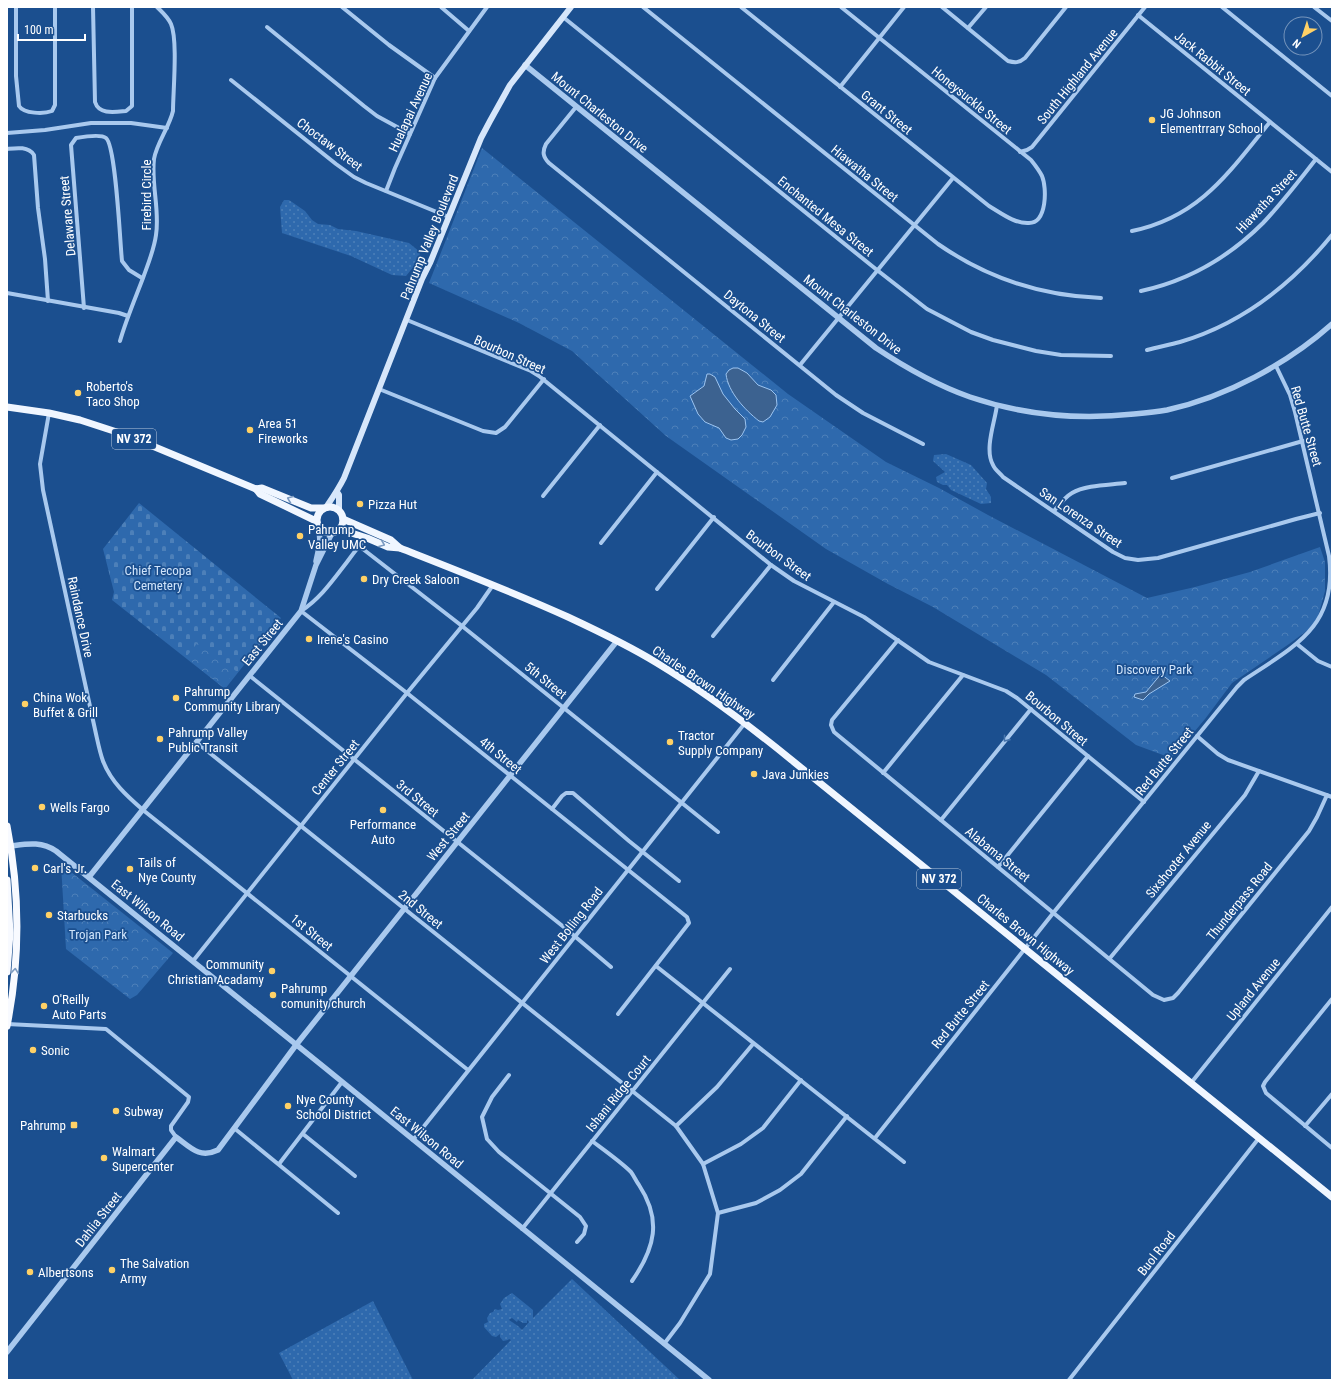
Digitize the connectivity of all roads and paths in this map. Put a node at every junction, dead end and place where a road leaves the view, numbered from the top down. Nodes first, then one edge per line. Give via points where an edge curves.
1 (16, 7) edge
2 (55, 7) edge
3 (93, 7) edge
4 (132, 7) edge
5 (157, 7) edge
6 (342, 7) edge
7 (441, 7) edge
8 (487, 7) edge
9 (571, 7) edge
10 (643, 7) edge
11 (741, 7) edge
12 (841, 7) edge
13 (904, 7) edge
14 (942, 7) edge
15 (986, 7) edge
16 (1066, 7) edge
17 (1145, 7) edge
18 (1222, 7) edge
19 (1314, 7) edge
20 (1138, 15) junction
21 (563, 17) junction
22 (1332, 21) edge
23 (266, 27) dead end
24 (968, 28) junction
25 (469, 31) junction
26 (880, 38) junction
27 (525, 65) junction
28 (435, 78) junction
29 (231, 80) dead end
30 (840, 87) junction
31 (1332, 96) edge
32 (576, 107) junction
33 (1270, 122) junction
34 (167, 128) junction
35 (7, 133) edge
36 (410, 134) junction
37 (7, 149) edge
38 (1020, 152) junction
39 (1316, 160) junction
40 (1332, 172) edge
41 (953, 178) junction
42 (386, 192) junction
43 (449, 217) junction
44 (1027, 223) joint
45 (914, 225) junction
46 (1132, 231) dead end
47 (1332, 235) edge
48 (877, 270) junction
49 (142, 278) junction
50 (1140, 291) dead end
51 (7, 294) edge
52 (1101, 298) dead end
53 (48, 301) junction
54 (84, 308) junction
55 (128, 316) junction
56 (838, 318) junction
57 (407, 320) junction
58 (1332, 324) edge
59 (120, 341) dead end
60 (1147, 350) dead end
61 (1111, 356) dead end
62 (800, 365) junction
63 (1276, 366) junction
64 (544, 379) junction
65 (379, 389) junction
66 (997, 405) junction
67 (7, 407) edge
68 (49, 413) junction
69 (600, 425) junction
70 (1303, 441) junction
71 (923, 444) dead end
72 (657, 472) junction
73 (1172, 478) dead end
74 (1125, 483) dead end
75 (256, 489) junction
76 (337, 492) junction
77 (543, 496) dead end
78 (325, 507) junction
79 (340, 510) junction
80 (1054, 511) junction
81 (1320, 514) junction
82 (714, 517) junction
83 (343, 519) junction
84 (318, 524) junction
85 (336, 531) junction
86 (367, 538) junction
87 (601, 543) dead end
88 (359, 546) junction
89 (400, 548) junction
90 (316, 565) junction
91 (771, 565) junction
92 (493, 585) junction
93 (657, 589) dead end
94 (1331, 593) edge
95 (834, 602) junction
96 (301, 611) junction
97 (462, 626) junction
98 (713, 636) dead end
99 (898, 640) junction
100 (618, 641) junction
101 (1297, 644) junction
102 (1332, 667) edge
103 (963, 675) junction
104 (250, 676) junction
105 (773, 680) dead end
106 (407, 693) junction
107 (564, 708) junction
108 (1031, 709) junction
109 (745, 722) junction
110 (1196, 736) junction
111 (196, 742) junction
112 (1088, 756) junction
113 (353, 760) junction
114 (1259, 771) junction
115 (883, 773) junction
116 (510, 776) junction
117 (1327, 795) junction
118 (1332, 797) edge
119 (681, 802) junction
120 (1144, 802) junction
121 (552, 808) junction
122 (143, 810) junction
123 (941, 820) junction
124 (7, 826) edge
125 (301, 826) junction
126 (718, 832) dead end
127 (457, 843) junction
128 (8, 847) edge
129 (642, 851) junction
130 (998, 867) junction
131 (628, 869) junction
132 (89, 877) junction
133 (7, 880) edge
134 (679, 881) dead end
135 (247, 893) junction
136 (1332, 907) edge
137 (405, 909) junction
138 (1054, 912) junction
139 (574, 936) junction
140 (1025, 949) junction
141 (1110, 958) junction
142 (193, 961) junction
143 (611, 966) dead end
144 (656, 966) junction
145 (730, 970) dead end
146 (7, 972) edge
147 (351, 976) junction
148 (1154, 995) joint
149 (1332, 999) edge
150 (522, 1003) junction
151 (703, 1004) junction
152 (618, 1014) dead end
153 (7, 1025) edge
154 (753, 1044) junction
155 (296, 1045) junction
156 (468, 1070) junction
157 (509, 1075) dead end
158 (801, 1080) junction
159 (342, 1082) junction
160 (1190, 1083) junction
161 (633, 1091) junction
162 (1332, 1094) edge
163 (847, 1116) junction
164 (676, 1126) junction
165 (1305, 1126) junction
166 (234, 1128) junction
167 (303, 1134) junction
168 (176, 1137) junction
169 (875, 1138) junction
170 (1259, 1138) junction
171 (412, 1140) junction
172 (592, 1141) junction
173 (1332, 1148) edge
174 (904, 1162) dead end
175 (279, 1164) junction
176 (703, 1164) junction
177 (355, 1176) dead end
178 (551, 1193) junction
179 (1331, 1194) edge
180 (338, 1213) dead end
181 (718, 1213) junction
182 (522, 1229) junction
183 (577, 1242) dead end
184 (632, 1281) dead end
185 (664, 1344) junction
186 (7, 1352) edge
187 (709, 1380) edge
188 (1069, 1380) edge

1 - 2 street via 16,76 19,106 24,111 36,112 52,111 55,105
3 - 4 street via 95,102 103,111 116,112 126,112 132,106
5 - 34 street, Firebird Circle via 171,24 174,44 173,111
6 - 28 street
7 - 25 street
8 - 25 street, Hualapai Avenue
9 - 21 main road, Pahrump Valley Boulevard
10 - 45 street, Hiawatha Street
11 - 30 street, Grant Street
12 - 26 street, Honeysuckle Street
13 - 26 street
14 - 24 street
15 - 24 street
16 - 24 street via 1025,58 1018,63 1008,61
17 - 20 street, South Highland Avenue
18 - 31 street
19 - 22 street
20 - 33 street, Jack Rabbit Street
20 - 38 street, South Highland Avenue via 1032,147
21 - 27 main road, Pahrump Valley Boulevard
21 - 48 street, Enchanted Mesa Street
23 - 36 street via 377,116
25 - 28 street, Hualapai Avenue
26 - 30 street
26 - 38 street, Honeysuckle Street
27 - 32 street, Mount Charleston Drive
27 - 43 main road, Pahrump Valley Boulevard via 510,85 490,121
28 - 36 street, Hualapai Avenue
29 - 42 street, Choctaw Street via 336,164 354,177
30 - 41 street, Grant Street
32 - 56 street, Mount Charleston Drive
32 - 62 street, Daytona Street via 546,144 543,154 545,159
33 - 39 street, Jack Rabbit Street
33 - 46 street via 1206,196 1173,218
34 - 35 street via 131,123 91,123
34 - 49 street, Firebird Circle via 154,158 156,237
36 - 42 street, Hualapai Avenue
37 - 53 street via 27,148 34,155
38 - 44 street, Honeysuckle Street via 1037,167 1046,193 1042,214 1034,222
39 - 40 street, Jack Rabbit Street
39 - 50 street, Hiawatha Street via 1263,223 1229,252 1194,273 1156,288
41 - 44 street, Grant Street via 1005,216
41 - 45 street
42 - 43 street, Choctaw Street
43 - 57 main road, Pahrump Valley Boulevard
45 - 48 street
45 - 52 street, Hiawatha Street via 954,256 1002,280 1039,291
47 - 60 street via 1288,282 1248,311 1207,332
48 - 56 street
48 - 61 street, Enchanted Mesa Street via 927,309 971,332 1036,351 1061,355
49 - 54 street, Delaware Street via 129,270 122,261 110,143 102,136 76,138 71,145
49 - 55 street, Firebird Circle
51 - 53 street
53 - 54 street
54 - 55 street
55 - 59 street, Firebird Circle
56 - 62 street
56 - 66 street, Mount Charleston Drive via 876,348 910,370 940,385
57 - 64 street, Bourbon Street
57 - 65 main road, Pahrump Valley Boulevard
58 - 63 street, Mount Charleston Drive
62 - 71 street, Daytona Street via 854,408
63 - 66 street, Mount Charleston Drive via 1237,386 1167,410 1089,417 1048,415
63 - 70 street, Red Butte Street via 1290,394
64 - 65 street via 505,427 496,433 483,432
64 - 69 street, Bourbon Street
65 - 76 main road, Pahrump Valley Boulevard
66 - 80 street, San Lorenza Street via 990,441 993,466 1003,477
67 - 68 main road, NV 372
68 - 75 main road, NV 372 via 80,420 124,435
68 - 122 street, Raindance Drive via 40,464 43,490 96,734 103,761 114,782
69 - 72 street, Bourbon Street
69 - 77 street
70 - 73 street
70 - 81 street, Red Butte Street
72 - 82 street, Bourbon Street
72 - 87 street
74 - 80 street via 1092,487 1072,493
78 -> 75 main road, NV 372 via 311,508 262,488
75 - 84 main road, NV 372 via 260,494
76 - 78 main road, Pahrump Valley Boulevard
76 - 79 main road
78 - 79 main road, NV 372
78 - 84 main road via 318,513
79 - 83 main road
80 - 81 street, San Lorenza Street via 1113,552 1125,558 1138,560 1158,558
81 - 94 street, Red Butte Street via 1331,568
82 - 91 street, Bourbon Street
82 - 93 street
83 - 85 main road
83 - 89 main road, Charles Brown Highway / NV 372 via 391,540
84 - 85 main road, NV 372 via 325,532
84 - 90 street via 320,543
85 - 86 main road, Charles Brown Highway / NV 372
85 - 90 street
86 - 88 street, East Street
86 -> 89 main road, Charles Brown Highway / NV 372 via 388,547
88 - 96 street, East Street via 311,605
88 - 97 street, 5th Street
89 - 92 main road, Charles Brown Highway / NV 372
90 - 96 street
91 - 95 street, Bourbon Street via 794,581
91 - 98 street
92 - 97 street, Center Street
92 - 100 main road, Charles Brown Highway / NV 372
94 - 101 street, Red Butte Street via 1320,618
95 - 99 street, Bourbon Street via 864,617
95 - 105 street
96 - 104 street, East Street
96 - 106 street, 4th Street
97 - 106 street, Center Street
97 - 107 street, 5th Street
99 - 103 street, Bourbon Street via 929,662
99 - 115 street, Alabama Street via 832,720 831,727 839,737
100 - 107 street, West Street
100 - 109 main road, Charles Brown Highway / NV 372 via 694,686
101 - 102 street via 1318,661
101 - 110 street, Red Butte Street via 1244,680
103 - 108 street, Bourbon Street via 1006,691
103 - 115 street
104 - 111 street, East Street
104 - 113 street, 3rd Street
106 - 113 street, Center Street
106 - 116 street, 4th Street
107 - 116 street, West Street
107 - 119 street, 5th Street
108 - 112 street, Bourbon Street
108 -> 123 street
109 - 119 street, West Bolling Road
109 - 140 main road, Charles Brown Highway / NV 372
110 - 114 street via 1228,760
110 - 120 street, Red Butte Street
111 - 122 street, East Street
111 - 125 street, 2nd Street
112 - 120 street, Bourbon Street
112 - 130 street
113 - 125 street, Center Street
113 - 127 street, 3rd Street
114 - 117 street
114 - 141 street, Sixshooter Avenue via 1245,795
115 - 123 street, Alabama Street
116 - 121 street, 4th Street
116 - 127 street, West Street
117 - 118 street
117 - 148 street, Thunderpass Road via 1309,831 1178,993 1167,1000
119 - 126 street, 5th Street
119 - 129 street, West Bolling Road
120 - 138 street, Red Butte Street
121 - 129 street via 566,793 573,793
121 - 131 street, 4th Street
122 - 132 street, East Street
122 - 135 street, 1st Street
123 - 130 street, Alabama Street
124 - 128 highway
125 - 135 street, Center Street
125 - 137 street, 2nd Street
127 - 137 street, West Street
127 - 139 street, 3rd Street
128 - 132 street, East Wilson Road via 36,844 48,846
153 -> 128 highway via 16,964 17,922
129 - 131 street, West Bolling Road
129 - 134 street
130 - 138 street, Alabama Street
131 - 139 street, West Bolling Road
131 - 144 street, 4th Street via 687,917 689,923
132 - 142 street, East Wilson Road
133 - 146 highway via 10,933
135 - 142 street, Center Street
135 - 147 street, 1st Street
136 - 160 street, Upland Avenue
137 - 147 street, West Street
137 - 150 street, 2nd Street
138 - 140 street, Red Butte Street
138 - 141 street, Alabama Street
139 - 143 street, 3rd Street
139 - 150 street, West Bolling Road
140 - 160 main road, Charles Brown Highway / NV 372
140 - 169 street, Red Butte Street
141 - 148 street, Alabama Street
142 - 155 street, East Wilson Road
144 - 151 street
144 - 152 street
145 - 151 street, Ishani Ridge Court
147 - 155 street, West Street
147 - 156 street, 1st Street
149 - 165 street via 1264,1086 1266,1093
150 - 156 street, West Bolling Road
150 - 161 street, 2nd Street
151 - 154 street
151 - 161 street, Ishani Ridge Court
153 - 168 street via 106,1029 189,1097 171,1126
154 - 158 street
154 - 164 street via 717,1087
155 - 159 street, East Wilson Road
155 - 166 street
156 - 171 street, West Bolling Road
157 - 178 street via 492,1097 482,1117 487,1139 499,1152
158 - 163 street
158 - 176 street via 763,1128 741,1144
159 - 167 street
159 - 171 street, East Wilson Road
160 - 170 main road, Charles Brown Highway / NV 372
161 - 164 street, 2nd Street
161 - 172 street, Ishani Ridge Court
162 - 165 street
163 - 169 street
163 - 181 street via 801,1174 786,1186 756,1203
164 - 176 street, 2nd Street
165 - 173 street
166 - 168 street via 218,1150 208,1154 196,1151
166 - 175 street
167 - 175 street
167 - 177 street
168 - 186 street, Dahlia Street
169 - 174 street
170 - 179 main road, Charles Brown Highway / NV 372
170 - 188 street, Buol Road
171 - 182 street, East Wilson Road
172 - 178 street, Ishani Ridge Court
172 - 184 street via 631,1172 645,1194 652,1212 654,1232 648,1254
175 - 180 street
176 - 181 street, 2nd Street
178 - 182 street, Ishani Ridge Court
178 - 183 street via 580,1217 586,1226 584,1234
181 - 185 street via 710,1274
182 - 185 street, East Wilson Road
185 - 187 street, East Wilson Road

